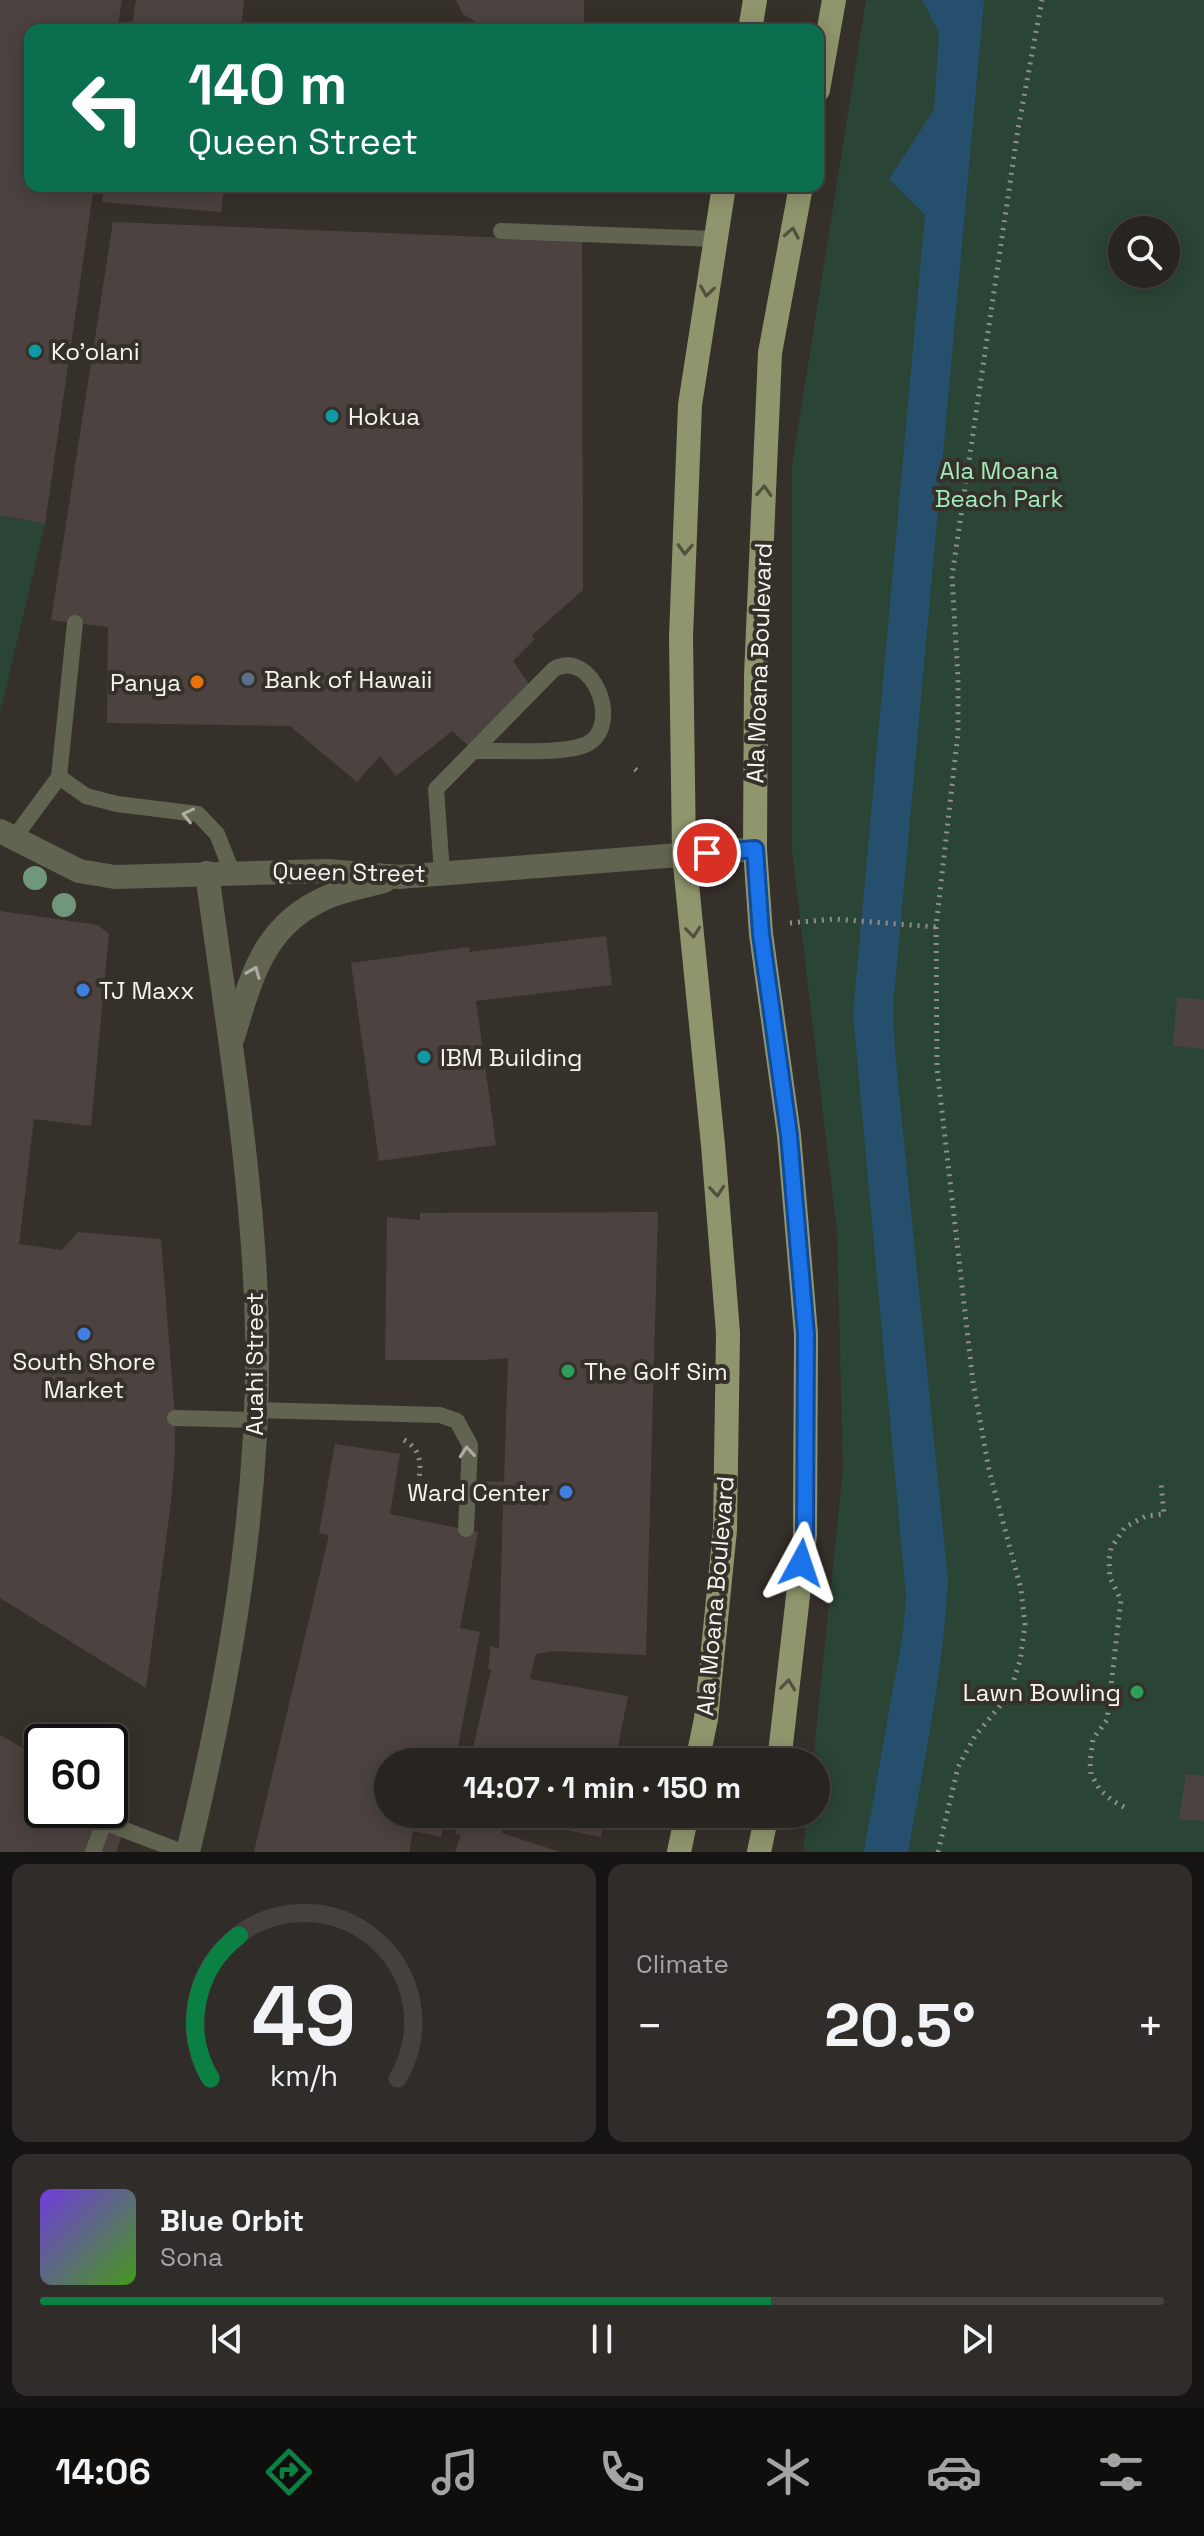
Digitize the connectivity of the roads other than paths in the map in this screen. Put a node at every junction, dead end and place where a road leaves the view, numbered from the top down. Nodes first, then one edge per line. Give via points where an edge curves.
1 (755, 0) edge
2 (834, 0) edge
3 (751, 24) edge
4 (824, 56) edge
5 (723, 192) edge
6 (800, 192) edge
7 (501, 231) dead end
8 (715, 239) junction
9 (75, 623) dead end
10 (476, 751) junction
11 (59, 777) junction
12 (7, 834) edge
13 (755, 849) junction
14 (684, 854) junction
15 (220, 873) junction
16 (442, 873) junction
17 (399, 877) junction
18 (230, 1047) junction
19 (255, 1415) junction
20 (175, 1418) dead end
21 (466, 1529) dead end
22 (700, 1748) edge
23 (781, 1748) edge
24 (684, 1828) edge
25 (764, 1828) edge
26 (93, 1852) edge
27 (185, 1852) edge
28 (679, 1852) edge
29 (759, 1852) edge

1 - 3 main road
2 - 4 main road
5 - 8 main road, Ala Moana Boulevard
13 -> 6 main road, Ala Moana Boulevard via 756,676 770,353
7 - 8 lane
8 -> 14 main road, Ala Moana Boulevard via 690,405 681,637
9 - 11 lane
10 - 10 lane via 588,744 599,735 603,721 597,686 576,666 563,664
10 - 16 lane via 436,789
11 - 12 lane
15 -> 11 lane via 217,834 198,814 86,796
12 - 15 street, Queen Street via 79,871 115,877
13 - 14 street, Queen Street
23 -> 13 main road, Ala Moana Boulevard via 805,1535 806,1334
14 - 16 street, Queen Street
14 -> 22 main road, Ala Moana Boulevard via 728,1333 725,1530
15 - 17 street, Queen Street via 328,871
15 - 18 street, Auahi Street
16 - 17 street, Queen Street
18 -> 17 street via 253,971 272,938 311,905
18 - 19 street, Auahi Street via 252,1233
19 - 20 lane
21 -> 19 lane via 470,1445 457,1421 440,1415
19 - 27 street, Auahi Street via 232,1648 215,1740
24 - 28 main road
25 - 29 main road
26 - 27 lane via 104,1822

